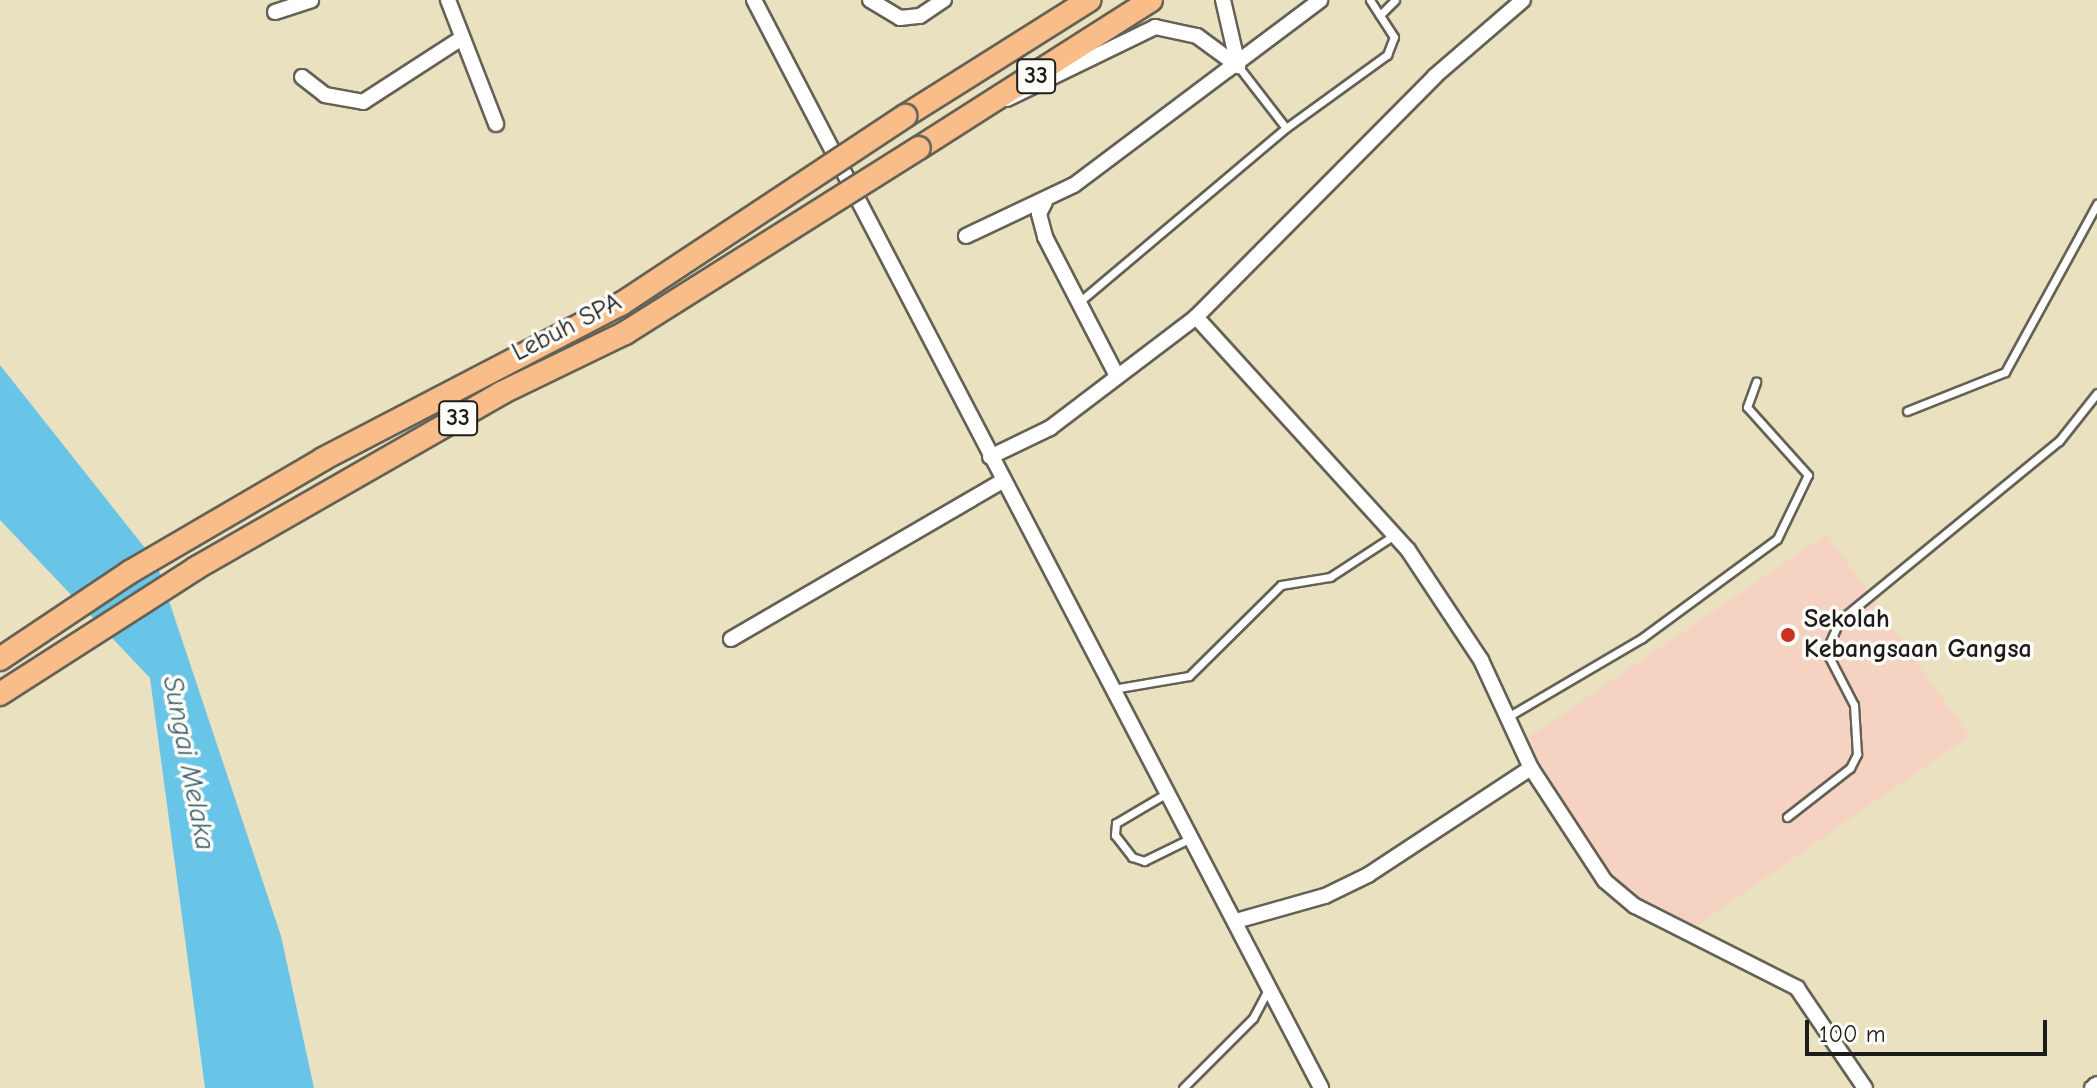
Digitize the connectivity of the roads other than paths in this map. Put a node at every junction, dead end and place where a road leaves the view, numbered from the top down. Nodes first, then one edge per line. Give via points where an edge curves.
1 (311, 0) edge
2 (448, 0) edge
3 (754, 0) edge
4 (870, 0) edge
5 (944, 0) edge
6 (1075, 0) edge
7 (1089, 0) edge
8 (1151, 0) edge
9 (1223, 0) edge
10 (1320, 0) edge
11 (1370, 0) edge
12 (1395, 0) edge
13 (1523, 0) edge
14 (275, 12) dead end
15 (1380, 15) junction
16 (1040, 30) junction
17 (462, 38) junction
18 (1238, 66) junction
19 (302, 77) dead end
20 (995, 102) junction
21 (496, 124) dead end
22 (1286, 128) junction
23 (1045, 202) junction
24 (2097, 204) edge
25 (966, 236) dead end
26 (1078, 303) junction
27 (1196, 317) junction
28 (1115, 372) junction
29 (1756, 382) dead end
30 (2097, 393) edge
31 (1907, 411) dead end
32 (990, 457) junction
33 (1003, 481) junction
34 (1393, 536) junction
35 (731, 639) dead end
36 (0, 659) edge
37 (1113, 689) junction
38 (0, 694) edge
39 (1511, 715) junction
40 (1531, 768) junction
41 (1167, 793) junction
42 (1787, 817) dead end
43 (1191, 838) junction
44 (1236, 921) junction
45 (1269, 988) junction
46 (1183, 1088) edge
47 (1321, 1088) edge
48 (1865, 1088) edge

1 - 14 street
2 - 17 street
3 - 32 street
4 - 5 street via 900,18 920,16
6 - 16 street
7 - 16 highway, Lebuh SPA / 33
8 - 20 highway, Lebuh SPA / 33
9 - 18 street
10 - 18 street
11 - 15 lane
12 - 15 lane
13 - 27 street via 1435,76
15 - 22 lane via 1394,37 1387,55
16 - 36 highway, Lebuh SPA / 33, bridge via 621,304 323,459 130,572
17 - 19 street via 363,102 325,95
17 - 21 street
18 - 20 street via 1197,36 1155,27 1133,32 1027,94
18 - 22 lane
18 - 23 street
20 - 38 highway, Lebuh SPA / 33, bridge via 625,333 501,393 196,568
22 - 26 lane
23 - 25 street
23 - 26 street via 1040,225
24 - 31 lane via 2005,372
26 - 28 street
27 - 28 street
27 - 34 street
28 - 32 street via 1050,428
29 - 39 lane via 1747,407 1808,475 1777,539 1642,638
30 - 42 lane via 2059,441 1840,620 1828,664 1854,705 1859,746 1850,768
32 - 33 street
33 - 35 street
33 - 37 street
34 - 37 lane via 1330,577 1281,585 1189,676
34 - 39 street via 1481,660
37 - 41 street
39 - 40 street
40 - 44 street via 1368,875 1325,896
40 - 48 street via 1605,881 1635,906 1797,988
41 - 43 street
41 - 43 lane via 1116,823 1115,835 1132,857 1144,861
43 - 44 street
44 - 45 street
45 - 46 lane via 1253,1018
45 - 47 street

